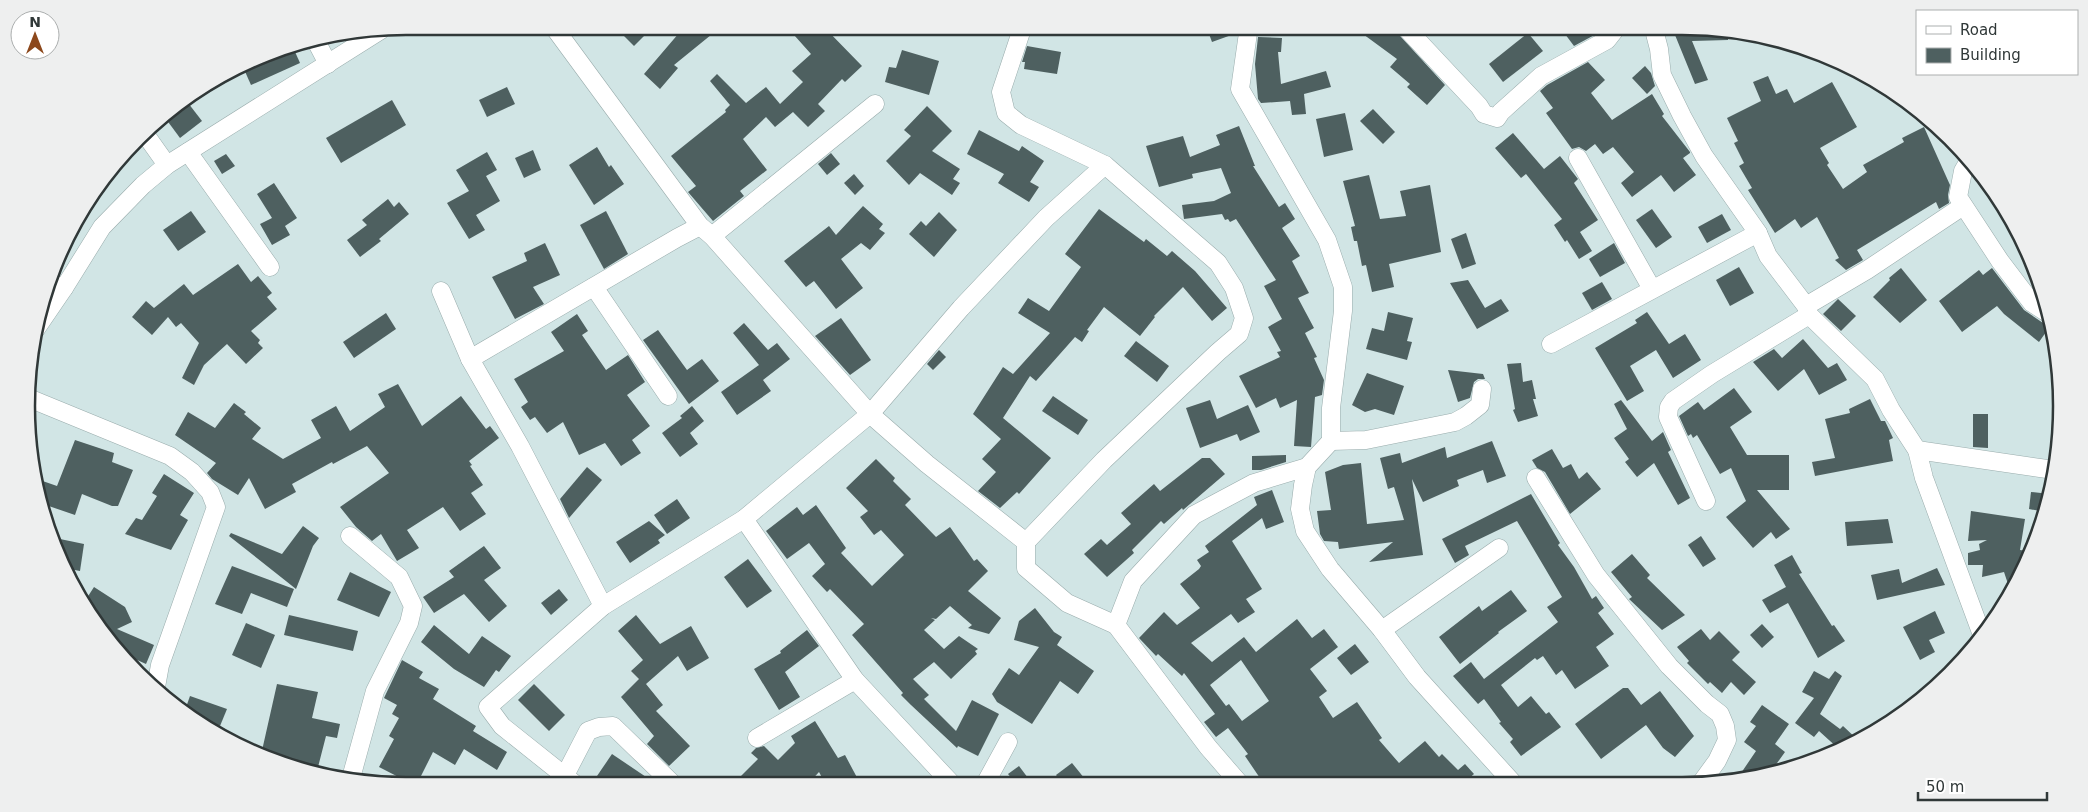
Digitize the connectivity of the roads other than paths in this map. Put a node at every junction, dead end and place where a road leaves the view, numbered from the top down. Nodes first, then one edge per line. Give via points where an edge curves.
1 (560, 35) edge
2 (1020, 35) edge
3 (1247, 35) edge
4 (1413, 35) edge
5 (1611, 35) edge
6 (1656, 35) edge
7 (370, 37) edge
8 (319, 46) edge
9 (328, 64) junction
10 (875, 104) dead end
11 (149, 139) edge
12 (188, 152) junction
13 (1578, 158) dead end
14 (167, 165) junction
15 (1105, 165) junction
16 (1966, 167) edge
17 (1963, 206) junction
18 (706, 231) junction
19 (1758, 233) junction
20 (270, 267) dead end
21 (56, 285) edge
22 (64, 288) junction
23 (594, 288) junction
24 (1652, 289) junction
25 (441, 291) dead end
26 (2039, 308) edge
27 (1808, 311) junction
28 (47, 312) edge
29 (1551, 344) dead end
30 (470, 359) junction
31 (1482, 389) dead end
32 (668, 396) dead end
33 (35, 401) edge
34 (870, 414) junction
35 (1331, 441) junction
36 (1917, 450) junction
37 (1307, 467) junction
38 (2047, 469) edge
39 (1536, 478) dead end
40 (1706, 501) dead end
41 (744, 519) junction
42 (350, 536) dead end
43 (1026, 542) junction
44 (1500, 548) dead end
45 (603, 606) junction
46 (1116, 625) junction
47 (1979, 627) edge
48 (1382, 630) junction
49 (854, 680) junction
50 (157, 681) edge
51 (757, 738) dead end
52 (1008, 742) dead end
53 (352, 773) edge
54 (1706, 776) edge
55 (560, 777) edge
56 (569, 777) edge
57 (666, 777) edge
58 (945, 777) edge
59 (989, 777) edge
60 (1234, 777) edge
61 (1508, 777) edge

1 - 18 street
2 - 15 street via 1001,92 1006,113 1022,125
3 - 35 street via 1240,89 1327,240 1342,287 1343,311 1331,408
4 - 5 street via 1484,114 1497,118 1541,76
6 - 19 street via 1662,75 1682,116 1704,156
7 - 9 street
8 - 9 street
9 - 12 street
10 - 18 street
11 - 14 street
12 - 14 street
12 - 20 street
13 - 24 street
14 - 22 street via 102,227
15 - 34 street via 1046,218
15 - 43 street via 1218,263 1234,288 1244,318 1239,334 1104,460
16 - 17 street via 1958,197
17 - 26 street via 2000,262
17 - 27 street
18 - 23 street via 677,238
18 - 34 street
19 - 24 street
19 - 27 street via 1768,256
21 - 22 street
22 - 28 street
23 - 30 street
23 - 32 street
24 - 29 street
25 - 30 street
27 - 36 street via 1874,379
27 - 40 street via 1712,374 1669,407 1668,417
30 - 45 street via 520,446
31 - 35 street via 1480,405 1455,422 1366,440
33 - 50 street via 170,456 192,472 210,492 216,506
34 - 41 street
34 - 43 street
35 - 37 street
36 - 38 street
36 - 47 street via 1924,478
37 - 46 street via 1254,483 1194,515 1133,581
37 - 48 street via 1300,509 1305,530 1330,569
39 - 54 street via 1596,575 1669,666 1720,714 1727,740
41 - 45 street
41 - 49 street
42 - 53 street via 399,578 412,606 409,623 374,691
43 - 46 street via 1026,568 1067,603
44 - 48 street
45 - 55 street via 488,707 502,726
46 - 60 street
48 - 61 street via 1417,677
49 - 51 street
49 - 58 street
52 - 59 street
56 - 57 street via 588,731 613,726

